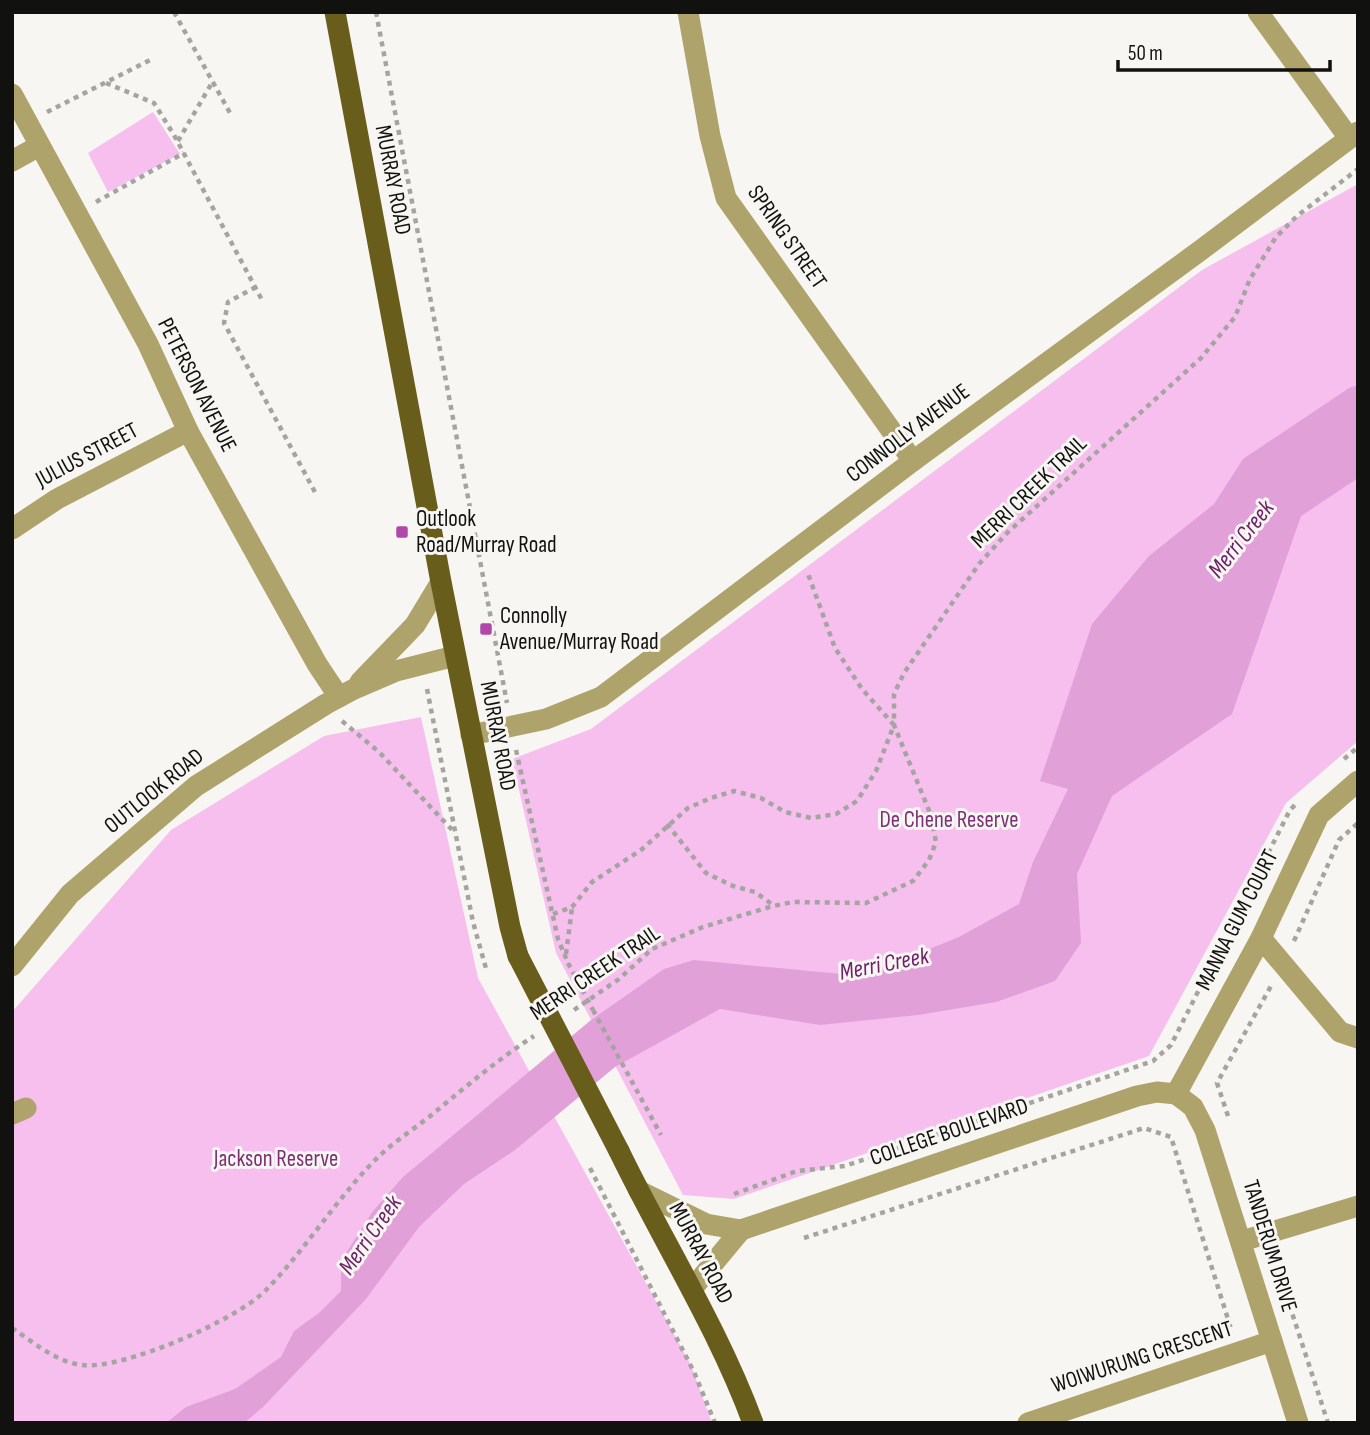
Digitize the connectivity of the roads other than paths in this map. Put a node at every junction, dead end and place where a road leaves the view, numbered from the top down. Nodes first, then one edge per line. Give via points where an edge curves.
1 (335, 12) edge
2 (688, 12) edge
3 (1258, 12) edge
4 (12, 94) edge
5 (1354, 135) edge
6 (39, 146) junction
7 (12, 161) edge
8 (188, 431) junction
9 (913, 461) junction
10 (12, 529) edge
11 (441, 582) junction
12 (455, 656) junction
13 (340, 696) junction
14 (471, 735) junction
15 (1358, 781) edge
16 (1261, 938) junction
17 (12, 966) edge
18 (1358, 1038) edge
19 (1176, 1094) junction
20 (639, 1191) junction
21 (1358, 1206) edge
22 (741, 1230) junction
23 (1242, 1241) junction
24 (692, 1289) junction
25 (1272, 1341) junction
26 (753, 1423) edge
27 (1028, 1423) edge
28 (1298, 1423) edge

1 - 11 main road, MURRAY ROAD
2 - 9 street, SPRING STREET via 726,198
3 - 5 street
4 - 6 street, PETERSON AVENUE
5 - 9 street, CONNOLLY AVENUE
6 - 7 street
6 - 8 street, PETERSON AVENUE via 148,344
8 - 10 street, JULIUS STREET via 57,499
8 - 13 street, PETERSON AVENUE via 317,664
9 - 14 street, CONNOLLY AVENUE via 601,697 565,712
11 - 12 main road, MURRAY ROAD
11 - 13 street, OUTLOOK ROAD via 415,625
12 - 13 street, OUTLOOK ROAD via 396,671
12 - 14 main road, MURRAY ROAD
13 - 17 street, OUTLOOK ROAD via 196,786 70,894
14 - 20 main road, MURRAY ROAD, bridge via 518,956
15 - 16 street, MANNA GUM COURT via 1319,816
16 - 18 street via 1340,1032
16 - 19 street, MANNA GUM COURT
19 - 22 street, COLLEGE BOULEVARD via 1137,1096
19 - 23 street, TANDERUM DRIVE via 1193,1107 1205,1130
20 - 22 street, COLLEGE BOULEVARD via 706,1224
20 - 24 main road, MURRAY ROAD
21 - 23 street
22 - 24 street
23 - 25 street, TANDERUM DRIVE
24 - 26 main road, MURRAY ROAD
25 - 27 street, WOIWURUNG CRESCENT
25 - 28 street, TANDERUM DRIVE

